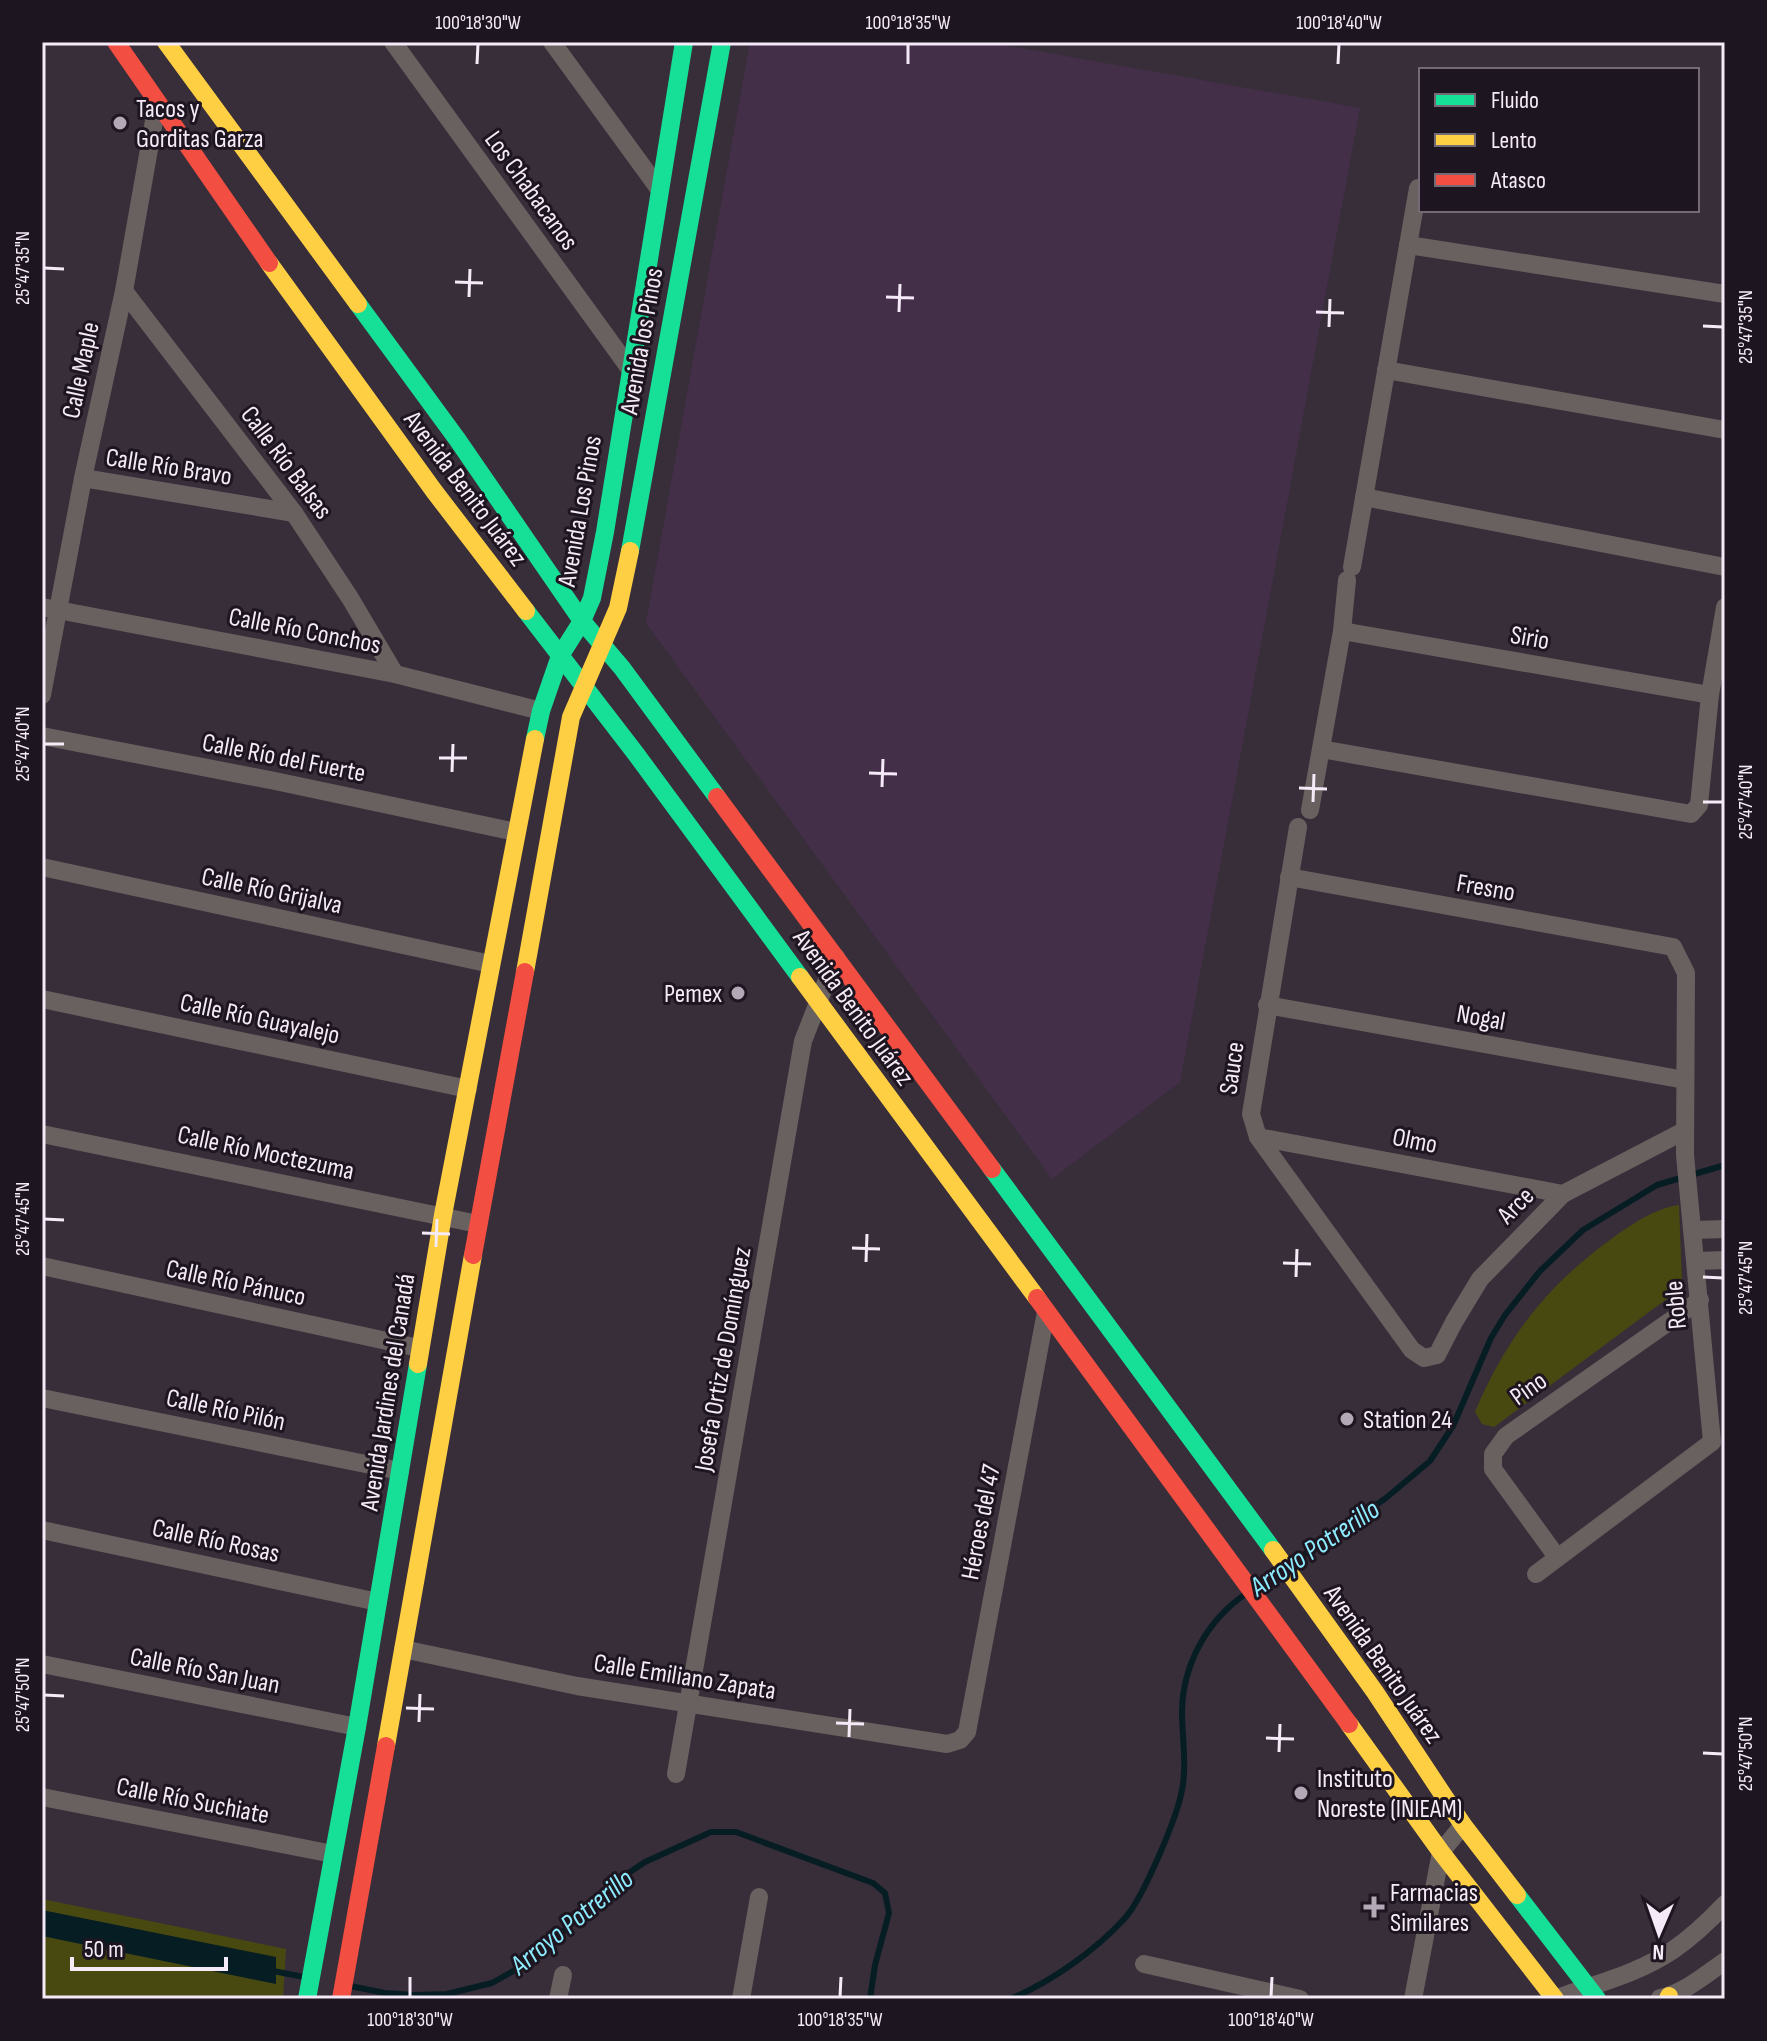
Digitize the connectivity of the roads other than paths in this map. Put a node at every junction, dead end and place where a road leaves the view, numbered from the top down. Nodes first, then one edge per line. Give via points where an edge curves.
1 (116, 42) edge
2 (166, 42) edge
3 (393, 42) edge
4 (552, 42) edge
5 (684, 42) edge
6 (722, 42) edge
7 (157, 104) junction
8 (1418, 188) dead end
9 (659, 189) junction
10 (1408, 245) junction
11 (124, 291) junction
12 (1725, 294) edge
13 (630, 369) junction
14 (1386, 370) junction
15 (624, 410) joint
16 (1725, 430) edge
17 (83, 478) junction
18 (1364, 497) junction
19 (294, 513) junction
20 (1725, 567) edge
21 (1725, 607) edge
22 (50, 608) edge
23 (582, 621) junction
24 (1342, 631) junction
25 (604, 648) junction
26 (560, 656) junction
27 (395, 674) junction
28 (584, 685) junction
29 (42, 695) edge
30 (1710, 695) junction
31 (541, 711) junction
32 (42, 736) edge
33 (1321, 749) junction
34 (1310, 810) dead end
35 (1298, 827) dead end
36 (516, 832) junction
37 (42, 867) edge
38 (1289, 877) junction
39 (1673, 947) joint
40 (836, 957) junction
41 (491, 964) junction
42 (42, 999) edge
43 (819, 1003) junction
44 (1267, 1005) junction
45 (1685, 1080) junction
46 (468, 1089) junction
47 (1684, 1131) junction
48 (42, 1134) edge
49 (1258, 1137) junction
50 (1563, 1194) junction
51 (443, 1215) junction
52 (478, 1224) junction
53 (1725, 1229) edge
54 (1694, 1230) junction
55 (1725, 1260) edge
56 (1697, 1261) junction
57 (42, 1266) edge
58 (1700, 1300) junction
59 (1046, 1312) junction
60 (419, 1348) junction
61 (1424, 1358) joint
62 (42, 1398) edge
63 (400, 1471) junction
64 (42, 1530) edge
65 (1557, 1557) junction
66 (1536, 1574) dead end
67 (378, 1602) junction
68 (403, 1649) junction
69 (42, 1664) edge
70 (687, 1702) junction
71 (357, 1727) junction
72 (960, 1740) joint
73 (676, 1774) dead end
74 (42, 1797) edge
75 (1463, 1825) junction
76 (1441, 1852) junction
77 (333, 1854) junction
78 (759, 1897) dead end
79 (1725, 1904) edge
80 (1725, 1961) edge
81 (1144, 1964) dead end
82 (563, 1975) dead end
83 (1593, 1993) edge
84 (1665, 1998) edge
85 (307, 1999) edge
86 (341, 1999) edge
87 (558, 1999) edge
88 (741, 1999) edge
89 (1300, 1999) edge
90 (1413, 1999) edge
91 (1555, 1999) edge

1 - 7 street, Avenida Benito Juárez
2 - 23 street, Avenida Benito Juárez via 457,439
3 - 13 street, Los Chabacanos
4 - 9 street
5 - 9 street, Avenida los Pinos
6 - 25 street, Avenida los Pinos via 628,570
7 - 11 street, Calle Maple
7 - 26 street, Avenida Benito Juárez via 416,466
8 - 10 street
9 - 13 street, Avenida los Pinos
10 - 12 street
10 - 14 street
11 - 17 street, Calle Maple
11 - 19 street, Calle Río Balsas
13 - 15 street, Avenida los Pinos
14 - 16 street
14 - 18 street
15 - 23 street, Avenida Los Pinos via 592,598
17 - 19 street, Calle Río Bravo
17 - 22 street, Calle Maple
18 - 20 street
18 - 24 street
19 - 27 street, Calle Río Balsas
21 - 30 street
22 - 27 street, Calle Río Conchos
22 - 29 street, Calle Maple
23 - 25 street, Avenida Benito Juárez
23 - 26 street, Avenida Los Pinos
24 - 30 street, Sirio
24 - 33 street
25 - 28 street, Avenida los Pinos
25 - 40 street, Avenida Benito Juárez
26 - 28 street, Avenida Benito Juárez
26 - 31 street, Avenida Jardines del Canadá
27 - 31 street, Calle Río Conchos
28 - 43 street, Avenida Benito Juárez
28 - 52 street via 571,717
30 - 33 street via 1699,805 1691,814
31 - 36 street, Avenida Jardines del Canadá
32 - 36 street, Calle Río del Fuerte
33 - 34 street
35 - 38 street, Sauce
36 - 41 street, Avenida Jardines del Canadá
37 - 41 street, Calle Río Grijalva
38 - 39 street, Fresno
38 - 44 street, Sauce
39 - 45 street, Roble via 1686,973
40 - 43 street, Josefa Ortiz de Domínguez
40 - 75 street, Avenida Benito Juárez via 1266,1540
41 - 46 street, Avenida Jardines del Canadá
42 - 46 street, Calle Río Guayalejo
43 - 59 street, Avenida Benito Juárez
43 - 70 street, Josefa Ortiz de Domínguez via 801,1050
44 - 45 street, Nogal
44 - 49 street, Sauce via 1251,1105
45 - 47 street, Roble
46 - 51 street, Avenida Jardines del Canadá
47 - 50 street, Arce
47 - 54 street, Roble
48 - 51 street, Calle Río Moctezuma
49 - 50 street, Olmo
49 - 61 street, Sauce via 1412,1350
50 - 61 street, Arce via 1480,1279 1437,1355
51 - 52 street, Calle Río Moctezuma
51 - 60 street, Avenida Jardines del Canadá
52 - 68 street
53 - 54 street
54 - 56 street, Roble
55 - 56 street
56 - 58 street, Roble
57 - 60 street, Calle Río Pánuco
58 - 65 street, Roble via 1712,1442
58 - 65 street, Pino via 1506,1436 1493,1454 1493,1469
59 - 72 street, Héroes del 47 via 967,1732
59 - 76 street, Avenida Benito Juárez
60 - 63 street, Avenida Jardines del Canadá
62 - 63 street, Calle Río Pilón
63 - 67 street, Avenida Jardines del Canadá
64 - 67 street, Calle Río Rosas
65 - 66 street, Roble
67 - 71 street, Avenida Jardines del Canadá
68 - 70 street, Calle Emiliano Zapata via 577,1686
68 - 86 street
69 - 71 street, Calle Río San Juan
70 - 72 street, Calle Emiliano Zapata via 947,1744
70 - 73 street, Josefa Ortiz de Domínguez
71 - 77 street, Avenida Jardines del Canadá
74 - 77 street, Calle Río Suchiate
75 - 76 street
75 - 83 street, Avenida Benito Juárez
76 - 90 street
76 - 91 street, Avenida Benito Juárez
77 - 85 street, Avenida Jardines del Canadá
78 - 88 street
79 - 83 street via 1671,1952
80 - 84 street
81 - 89 street
82 - 87 street
83 - 91 street

